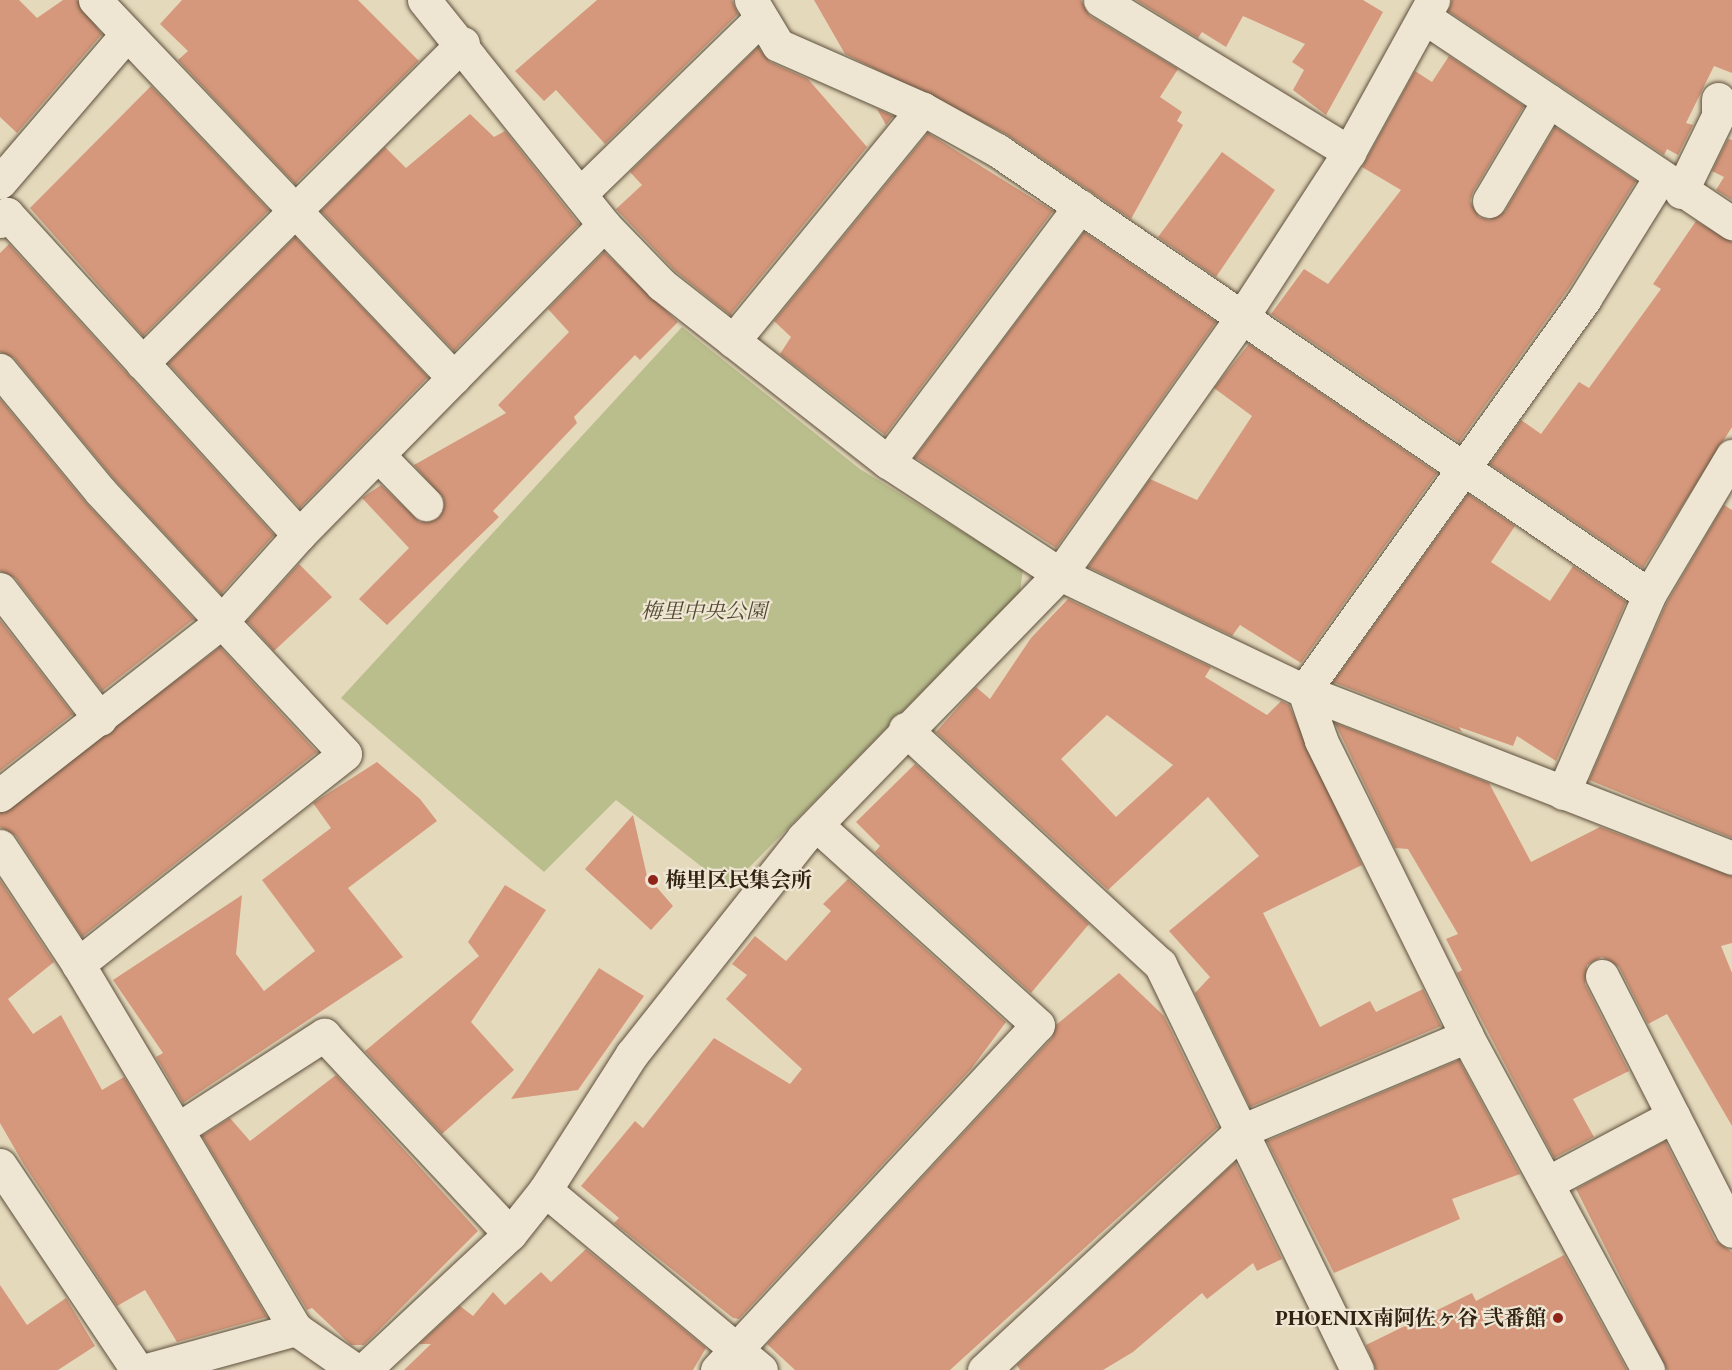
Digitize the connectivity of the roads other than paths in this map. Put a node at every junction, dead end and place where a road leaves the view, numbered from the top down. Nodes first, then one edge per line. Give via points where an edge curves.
1 (95, 0) edge
2 (424, 0) edge
3 (1100, 0) edge
4 (756, 9) edge
5 (1428, 9) edge
6 (127, 34) junction
7 (463, 43) junction
8 (1718, 99) dead end
9 (1550, 100) junction
10 (923, 109) junction
11 (1349, 152) junction
12 (0, 182) edge
13 (1670, 185) junction
14 (580, 194) junction
15 (1489, 201) dead end
16 (1080, 206) junction
17 (296, 211) junction
18 (2, 213) edge
19 (1732, 223) edge
20 (604, 225) junction
21 (1242, 317) junction
22 (733, 341) junction
23 (142, 363) junction
24 (0, 370) edge
25 (454, 378) junction
26 (378, 455) junction
27 (1732, 456) edge
28 (888, 462) junction
29 (1462, 463) junction
30 (426, 504) dead end
31 (299, 535) junction
32 (1060, 574) junction
33 (0, 589) edge
34 (1649, 595) junction
35 (220, 623) junction
36 (1304, 691) junction
37 (100, 719) junction
38 (905, 729) junction
39 (1563, 793) junction
40 (0, 795) edge
41 (817, 825) junction
42 (0, 846) edge
43 (1732, 858) edge
44 (78, 964) junction
45 (1602, 976) dead end
46 (1467, 1035) junction
47 (1673, 1116) junction
48 (178, 1129) junction
49 (1241, 1131) junction
50 (0, 1165) edge
51 (1547, 1184) junction
52 (545, 1190) junction
53 (1732, 1231) edge
54 (510, 1234) junction
55 (296, 1329) junction
56 (739, 1363) edge
57 (182, 1366) edge
58 (137, 1370) edge
59 (147, 1370) edge
60 (355, 1370) edge
61 (364, 1370) edge
62 (984, 1370) edge
63 (1357, 1370) edge
64 (1648, 1370) edge

1 - 6 street
2 - 7 street
3 - 11 street
4 - 10 street via 778,45
4 - 14 street
5 - 9 street
5 - 11 street
6 - 12 street
6 - 17 street
7 - 14 street
7 - 17 street
8 - 13 street via 1718,116
9 - 13 street
9 - 15 street
10 - 16 street
10 - 22 street
11 - 21 street
13 - 19 street
13 - 29 street
14 - 20 street
16 - 21 street
16 - 28 street
17 - 23 street
17 - 25 street
18 - 23 street
20 - 22 street via 662,285
20 - 25 street
21 - 29 street
21 - 32 street
22 - 28 street
23 - 31 street
24 - 35 street via 100,491
25 - 26 street
26 - 30 street
26 - 31 street
27 - 34 street
28 - 32 street
29 - 34 street
29 - 36 street
31 - 35 street
32 - 36 street
32 - 38 street
33 - 37 street
34 - 39 street
35 - 37 street
35 - 44 street via 345,754
36 - 39 street
36 - 46 street via 1320,740
37 - 40 street
38 - 41 street
38 - 49 street via 1160,964
39 - 43 street
41 - 52 street via 632,1054
41 - 56 street via 1038,1024
42 - 44 street
44 - 48 street
45 - 47 street
46 - 49 street
46 - 51 street
47 - 51 street
47 - 53 street
48 - 54 street via 324,1035
48 - 55 street
49 - 62 street
49 - 63 street
50 - 58 street
51 - 64 street
52 - 54 street
52 - 56 street
54 - 61 street
55 - 57 street
55 - 60 street
57 - 59 street

